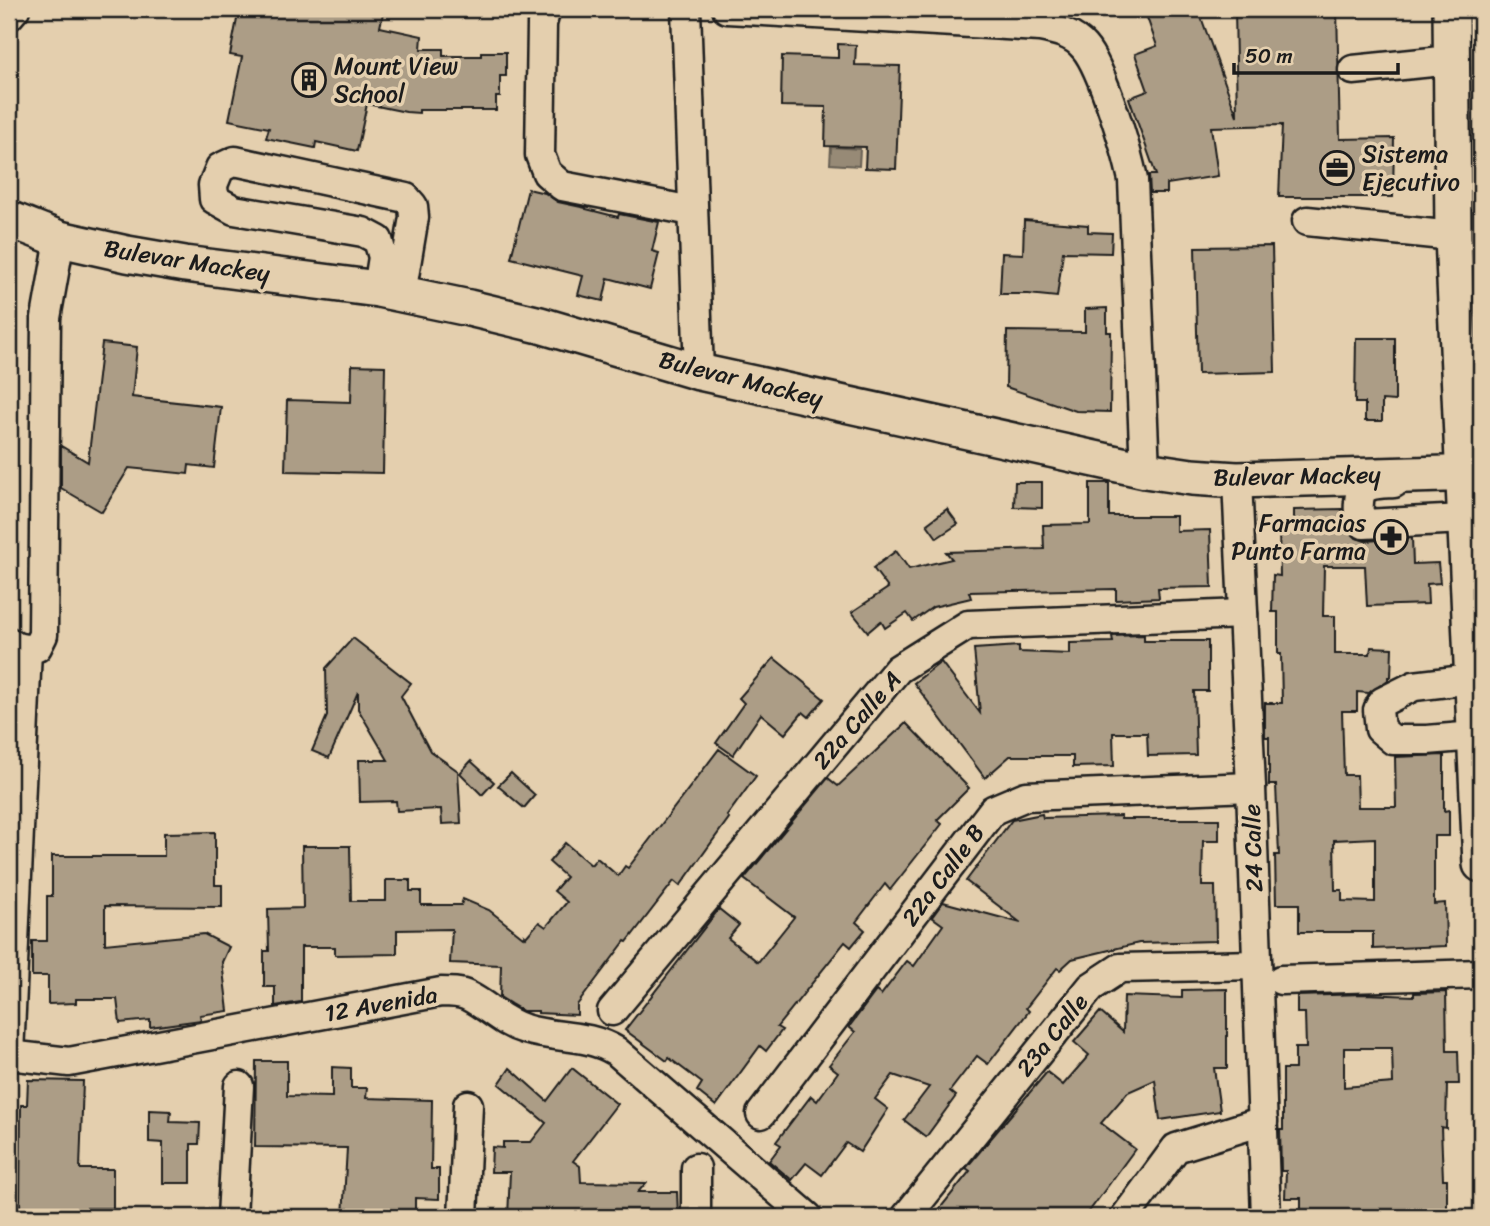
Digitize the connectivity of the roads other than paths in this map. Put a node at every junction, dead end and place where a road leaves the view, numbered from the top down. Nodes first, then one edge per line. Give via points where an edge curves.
1 (15, 9) edge
2 (546, 9) edge
3 (686, 9) edge
4 (727, 9) edge
5 (1451, 9) edge
6 (9, 16) edge
7 (1452, 60) junction
8 (1353, 70) dead end
9 (692, 211) junction
10 (9, 219) edge
11 (1307, 220) dead end
12 (1453, 236) junction
13 (60, 239) junction
14 (389, 291) junction
15 (699, 372) junction
16 (1145, 470) junction
17 (1469, 475) edge
18 (1237, 480) junction
19 (1465, 519) junction
20 (1243, 614) junction
21 (18, 646) edge
22 (1472, 679) junction
23 (1475, 736) junction
24 (1251, 788) junction
25 (1481, 864) edge
26 (1258, 965) junction
27 (1481, 974) edge
28 (1282, 980) dead end
29 (612, 1011) dead end
30 (9, 1055) edge
31 (239, 1086) dead end
32 (468, 1105) dead end
33 (761, 1114) dead end
34 (1263, 1121) junction
35 (696, 1168) dead end
36 (232, 1217) edge
37 (463, 1217) edge
38 (696, 1217) edge
39 (808, 1217) edge
40 (906, 1217) edge
41 (1125, 1217) edge
42 (1266, 1217) edge

1 - 6 street
2 - 9 street via 540,155 547,173 562,186
3 - 9 street
4 - 16 street via 1040,27 1072,36 1084,46 1093,59 1133,180
5 - 7 main road
7 - 8 street
7 - 12 main road
9 - 15 street
10 - 13 main road, Bulevar Mackey
11 - 12 street
12 - 17 main road
13 - 14 main road, Bulevar Mackey via 185,264
13 - 21 street via 46,318 43,635 37,647
14 - 14 street via 378,240 363,232 234,210 214,199 213,185 220,168 235,161 406,198 414,217
14 - 15 main road, Bulevar Mackey via 540,324
15 - 16 main road, Bulevar Mackey
16 - 18 main road, Bulevar Mackey
17 - 18 main road, Bulevar Mackey
17 - 19 main road
17 - 19 street via 1369,485 1359,497 1358,516 1364,524
18 - 20 street, 24 Calle
19 - 22 main road
20 - 24 street, 24 Calle
20 - 29 street, 22a Calle A via 968,625 898,669
21 - 30 street
22 - 23 main road
22 - 23 street via 1414,686 1382,702 1378,710 1380,729 1393,740
23 - 25 main road
24 - 26 street, 24 Calle
24 - 33 street, 22a Calle B via 1026,796 993,810
26 - 34 street, 24 Calle
26 - 40 street, 23a Calle via 1120,968 1091,987
27 - 28 street
30 - 39 street, 12 Avenida via 69,1062 441,992 456,993 526,1030 599,1041 616,1051
31 - 36 street
32 - 37 street
34 - 41 street via 1177,1148
34 - 42 street, 24 Calle
35 - 38 street

